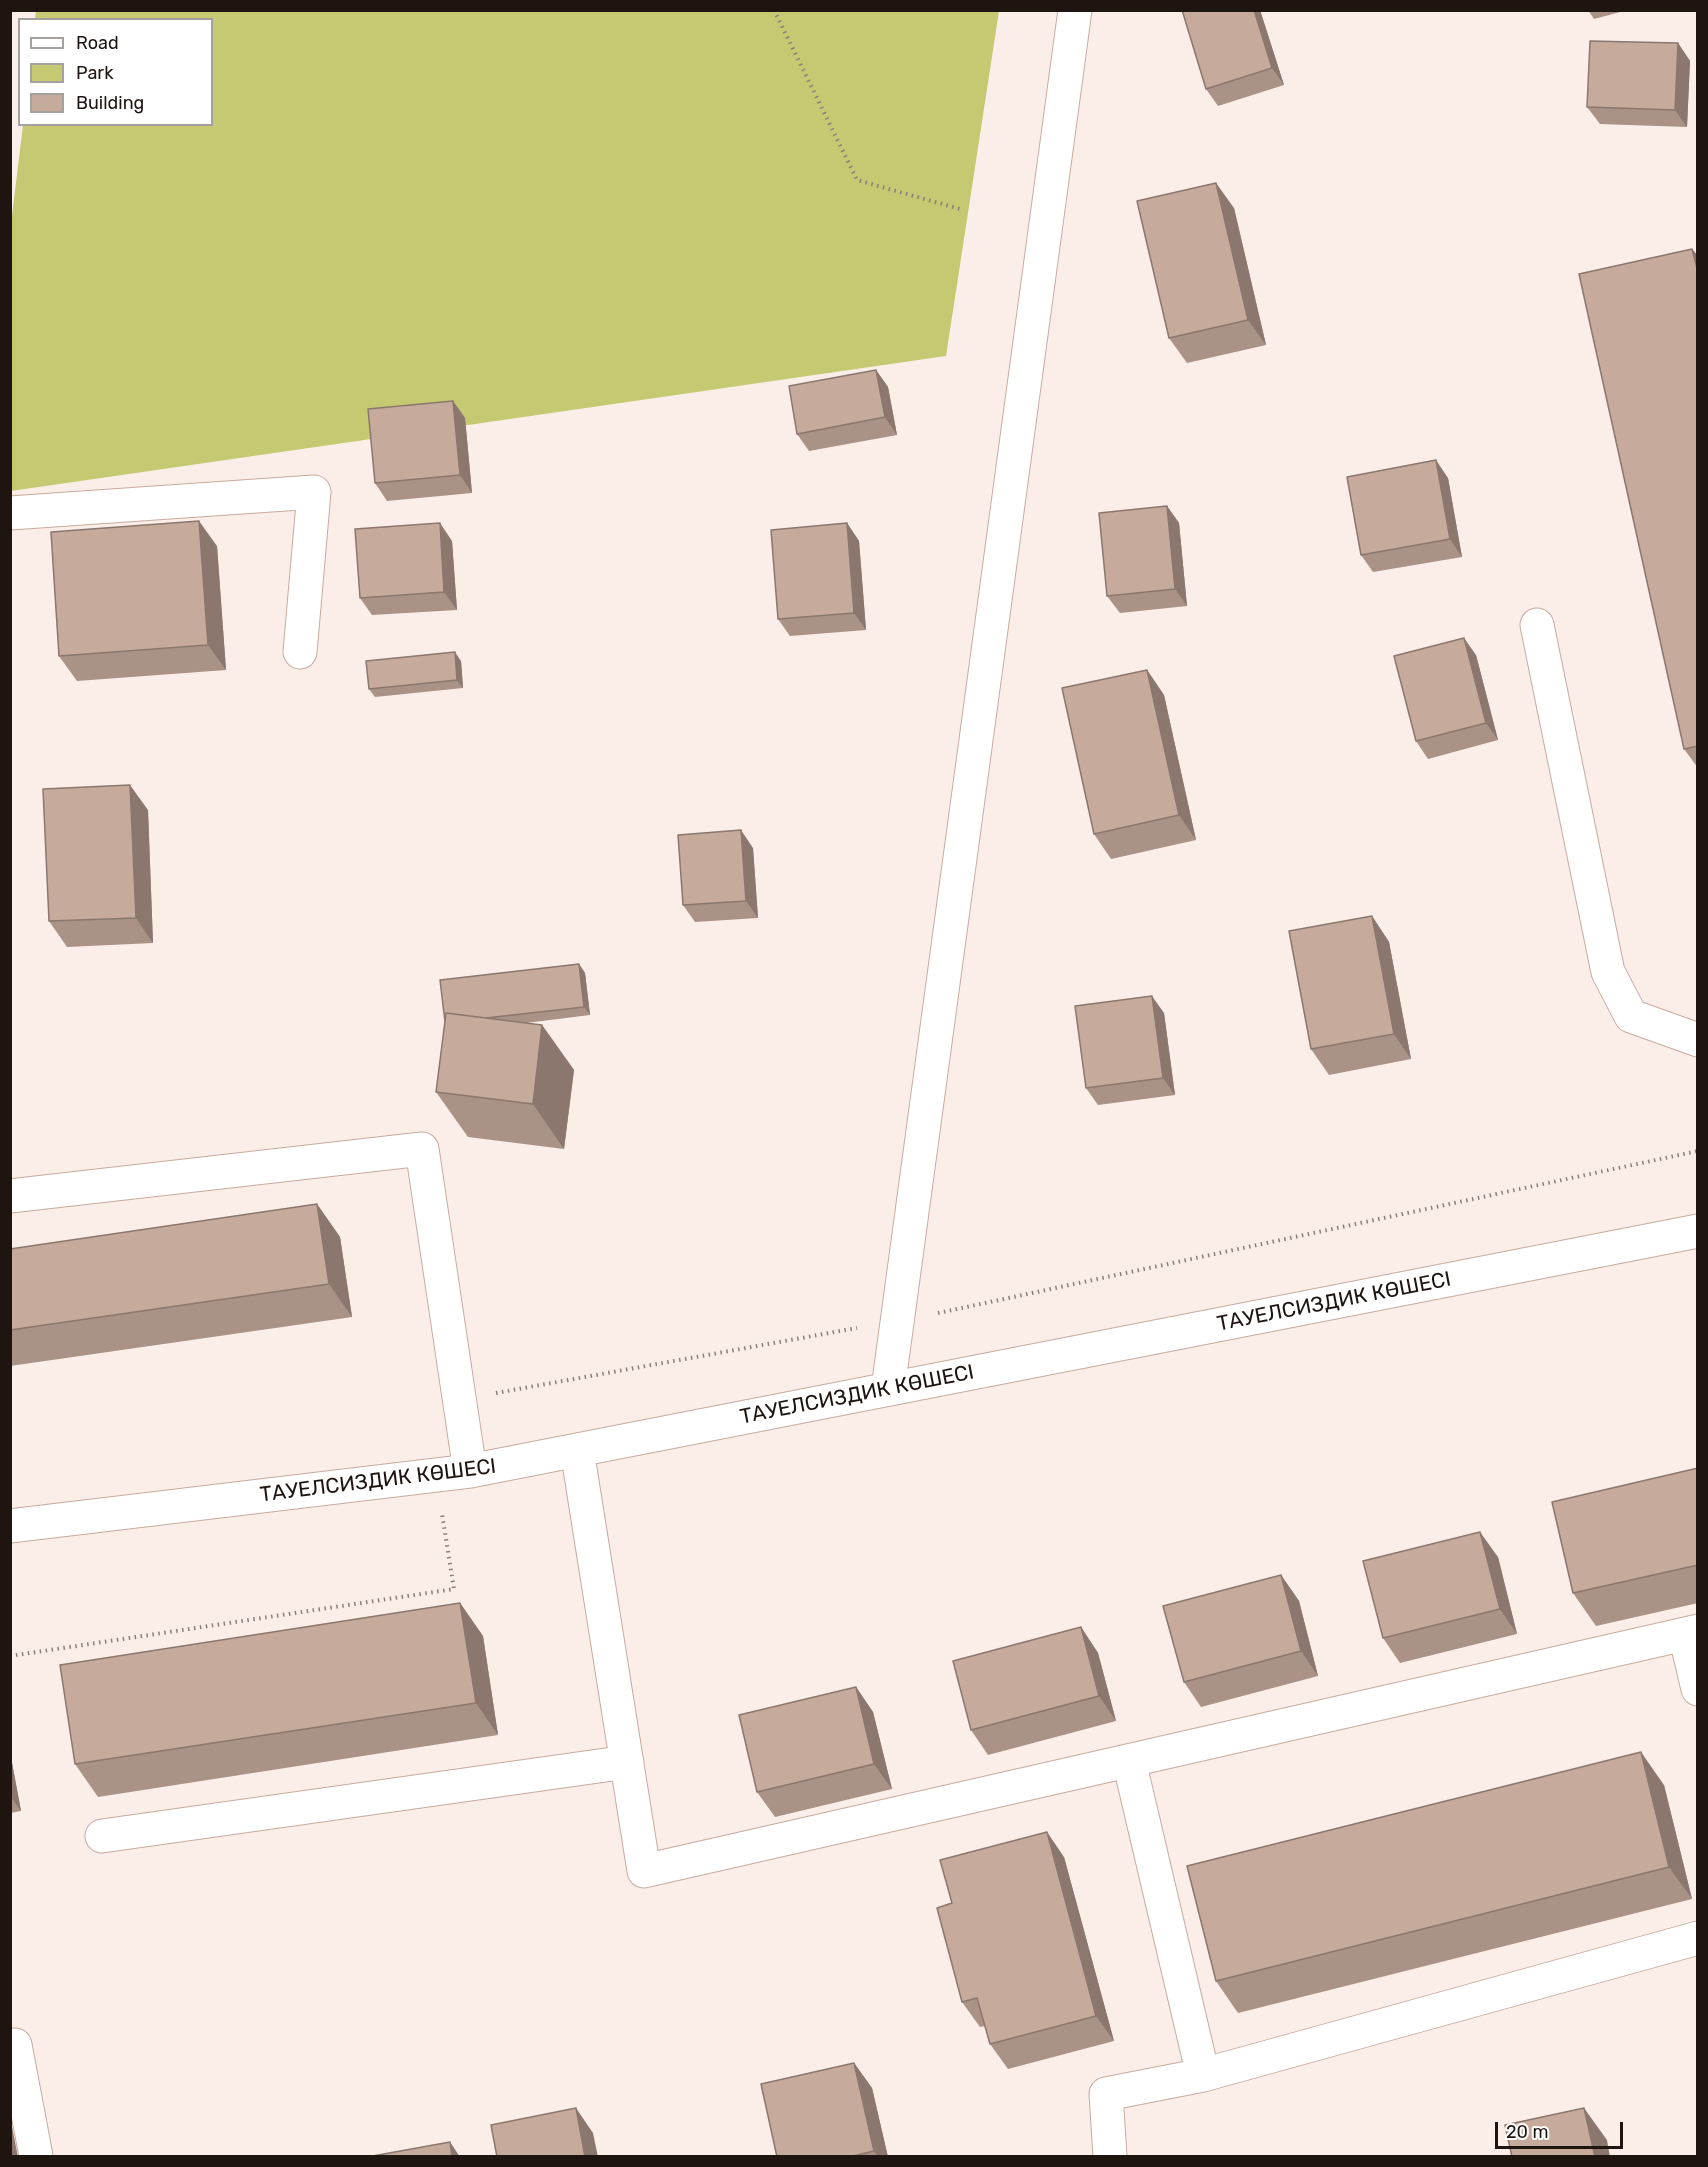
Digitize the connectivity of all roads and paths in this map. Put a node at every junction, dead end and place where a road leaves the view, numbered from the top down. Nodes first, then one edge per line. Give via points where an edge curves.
1 (774, 10) edge
2 (1075, 10) edge
3 (960, 209) dead end
4 (10, 513) edge
5 (1537, 625) dead end
6 (300, 652) dead end
7 (1698, 1040) edge
8 (10, 1196) edge
9 (1698, 1231) edge
10 (888, 1389) junction
11 (577, 1450) junction
12 (470, 1471) junction
13 (10, 1526) edge
14 (1691, 1633) edge
15 (1698, 1689) edge
16 (1129, 1761) junction
17 (627, 1762) junction
18 (102, 1836) dead end
19 (1698, 1938) edge
20 (15, 2045) dead end
21 (1203, 2075) junction
22 (36, 2157) edge
23 (1110, 2157) edge

1 - 3 path via 857,180
2 - 10 street
4 - 6 street via 314,492
5 - 7 street via 1608,972 1631,1016
8 - 12 street via 422,1149
9 - 10 street, ТАУЕЛСИЗДИК КӨШЕСІ
10 - 11 street, ТАУЕЛСИЗДИК КӨШЕСІ
11 - 12 street, ТАУЕЛСИЗДИК КӨШЕСІ
11 - 17 street
12 - 13 street, ТАУЕЛСИЗДИК КӨШЕСІ
14 - 15 street
14 - 16 street
16 - 17 street via 644,1871
16 - 21 street
17 - 18 street
19 - 21 street
20 - 22 street
21 - 23 street via 1106,2094

